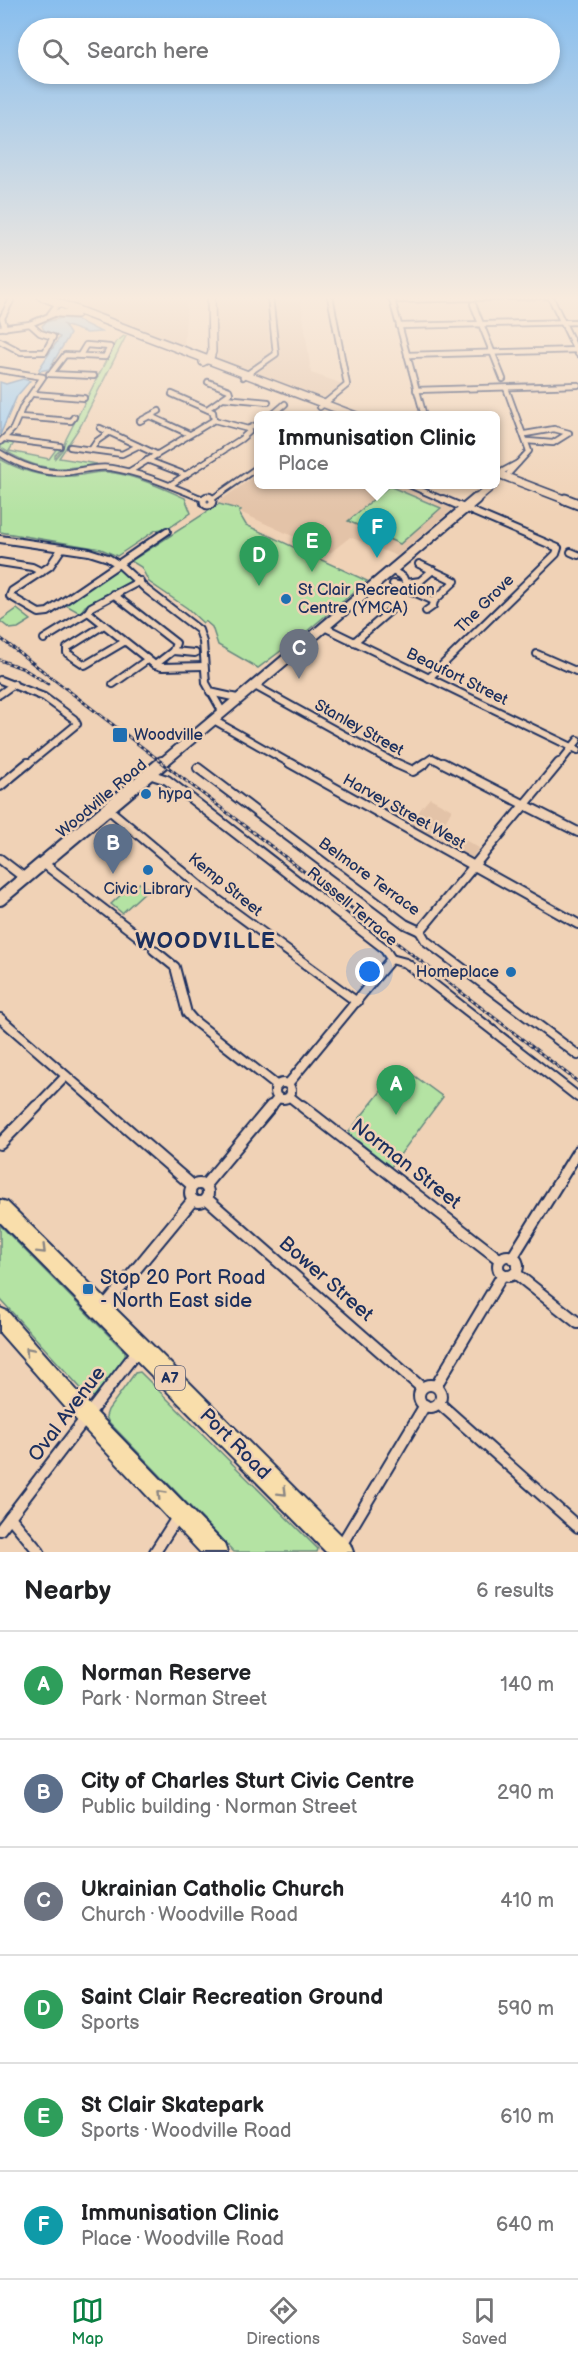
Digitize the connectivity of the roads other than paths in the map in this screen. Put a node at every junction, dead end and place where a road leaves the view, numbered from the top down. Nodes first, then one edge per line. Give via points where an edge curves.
1 (54, 368) edge
2 (226, 368) edge
3 (256, 368) edge
4 (344, 368) edge
5 (410, 368) edge
6 (499, 368) edge
7 (0, 370) edge
8 (52, 372) junction
9 (43, 375) junction
10 (94, 376) dead end
11 (246, 376) junction
12 (503, 379) dead end
13 (208, 382) dead end
14 (578, 385) edge
15 (506, 388) junction
16 (416, 390) junction
17 (34, 394) junction
18 (172, 394) dead end
19 (84, 398) dead end
20 (224, 398) junction
21 (268, 402) dead end
22 (285, 404) dead end
23 (322, 405) junction
24 (207, 409) junction
25 (159, 411) dead end
26 (277, 411) edge
27 (334, 411) edge
28 (422, 411) edge
29 (150, 416) junction
30 (20, 417) junction
31 (214, 420) junction
32 (71, 421) dead end
33 (140, 421) dead end
34 (254, 426) edge
35 (100, 428) dead end
36 (248, 429) junction
37 (110, 432) junction
38 (189, 434) junction
39 (525, 434) junction
40 (2, 440) edge
41 (527, 441) junction
42 (60, 446) dead end
43 (138, 446) junction
44 (70, 447) dead end
45 (91, 450) junction
46 (0, 453) edge
47 (156, 454) junction
48 (147, 460) junction
49 (254, 470) edge
50 (130, 471) junction
51 (501, 473) edge
52 (186, 475) junction
53 (170, 485) junction
54 (419, 489) edge
55 (486, 489) edge
56 (578, 499) edge
57 (578, 504) edge
58 (464, 508) junction
59 (167, 531) dead end
60 (0, 539) edge
61 (62, 548) junction
62 (571, 552) dead end
63 (578, 555) edge
64 (0, 562) edge
65 (118, 564) junction
66 (419, 564) dead end
67 (391, 570) junction
68 (433, 570) junction
69 (42, 572) junction
70 (140, 581) junction
71 (393, 584) dead end
72 (407, 585) junction
73 (113, 594) junction
74 (434, 601) junction
75 (391, 610) dead end
76 (426, 611) dead end
77 (88, 612) junction
78 (104, 625) junction
79 (324, 627) junction
80 (44, 639) dead end
81 (124, 642) junction
82 (354, 642) junction
83 (173, 651) junction
84 (195, 653) dead end
85 (537, 654) dead end
86 (147, 660) junction
87 (154, 665) junction
88 (204, 666) junction
89 (578, 672) edge
90 (429, 678) junction
91 (0, 680) edge
92 (14, 684) junction
93 (112, 684) dead end
94 (253, 688) junction
95 (210, 692) junction
96 (0, 694) edge
97 (237, 698) junction
98 (222, 711) junction
99 (217, 722) junction
100 (578, 740) edge
101 (575, 749) edge
102 (198, 768) dead end
103 (161, 775) junction
104 (0, 786) edge
105 (525, 805) junction
106 (110, 810) junction
107 (578, 832) edge
108 (0, 859) edge
109 (45, 865) junction
110 (472, 866) junction
111 (27, 880) junction
112 (0, 899) edge
113 (0, 907) edge
114 (578, 924) edge
115 (420, 931) junction
116 (146, 942) dead end
117 (154, 950) dead end
118 (391, 959) junction
119 (357, 1002) junction
120 (0, 1018) edge
121 (578, 1055) edge
122 (66, 1076) junction
123 (288, 1084) junction
124 (277, 1086) junction
125 (290, 1097) junction
126 (578, 1097) edge
127 (278, 1098) junction
128 (0, 1144) edge
129 (578, 1150) edge
130 (205, 1185) junction
131 (193, 1186) junction
132 (206, 1198) junction
133 (193, 1200) junction
134 (0, 1209) edge
135 (512, 1258) junction
136 (500, 1259) junction
137 (516, 1273) junction
138 (503, 1274) junction
139 (102, 1310) junction
140 (0, 1318) edge
141 (578, 1323) edge
142 (140, 1347) junction
143 (436, 1386) junction
144 (422, 1388) junction
145 (439, 1403) junction
146 (425, 1405) junction
147 (87, 1417) junction
148 (180, 1513) junction
149 (10, 1517) junction
150 (578, 1527) edge
151 (0, 1530) edge
152 (339, 1551) edge
153 (39, 1552) edge
154 (155, 1552) edge
155 (216, 1552) edge

1 - 8 street
2 - 11 main road
3 - 11 street
4 - 23 street via 347,385
5 - 16 street
6 - 12 street
7 - 9 street
8 - 9 street
8 - 10 street
9 - 17 street
11 - 23 main road
13 - 20 street via 229,390
14 - 15 street
15 - 16 street
15 - 39 street
16 - 28 street
17 - 19 street
17 - 30 street
18 - 24 street
20 - 21 street
20 - 24 street
22 - 26 street
23 - 27 main road
24 - 31 street via 215,413
25 - 29 street
29 - 33 street
29 - 38 street
30 - 32 street
30 - 40 street
31 - 36 street
31 - 38 street
34 - 36 street
35 - 37 street
36 - 52 street via 241,439
37 - 43 street
37 - 45 street
38 - 47 street
39 - 41 street
39 - 41 street via 546,429 569,434 553,443
40 - 42 street
41 - 51 street, Woodville Road via 530,451
43 - 45 street via 122,454
43 - 47 street
44 - 45 street
46 - 50 street via 21,464 52,472 100,468
47 - 48 street
48 - 50 street
48 - 52 street
49 - 53 street via 212,499
50 - 53 street
51 - 56 main road
51 - 57 main road
52 - 53 street
54 - 58 street
55 - 58 main road, Woodville Road
58 - 67 main road, Woodville Road
58 - 90 street, The Grove via 558,548
59 - 65 street
60 - 61 street
61 - 65 street via 96,554
61 - 69 street
62 - 63 street
64 - 69 street
65 - 69 street via 48,612 39,614 10,594
65 - 70 street
66 - 68 street
67 - 72 street via 403,577
67 - 79 main road, Woodville Road
68 - 72 street via 420,581
68 - 74 street via 455,581
70 - 73 street
70 - 88 street via 199,630
71 - 72 street
72 - 74 street
73 - 77 street
73 - 83 street via 176,643
74 - 76 street
75 - 82 street
77 - 78 street
77 - 80 street
78 - 81 street
78 - 81 street via 67,648 67,653 85,665
79 - 82 street, Beaufort Street
79 - 94 main road, Woodville Road
81 - 86 street
82 - 90 street, Beaufort Street
83 - 84 street
83 - 87 street
85 - 89 street
86 - 87 street
86 - 93 street
87 - 88 street
88 - 95 street
90 - 101 street, Beaufort Street
91 - 92 street
92 - 96 street
92 - 104 street via 53,702 77,724
94 - 97 main road, Woodville Road
94 - 99 main road, Woodville Road
94 - 105 street, Stanley Street via 408,770 413,771 432,758
95 - 97 street
95 - 98 street
97 - 98 main road, Woodville Road
98 - 106 main road, Woodville Road
99 - 103 main road, Woodville Road
99 - 110 street, Harvey Street West
100 - 101 street
101 - 105 street
102 - 115 street, Belmore Terrace via 405,924
103 - 106 main road, Woodville Road
103 - 118 street, Russell Terrace via 384,948
105 - 107 street, Stanley Street
105 - 110 street
106 - 109 main road, Woodville Road
106 - 119 street, Kemp Street via 204,890
108 - 111 street
109 - 111 main road, Woodville Road
109 - 116 street
110 - 114 street, Harvey Street West
110 - 115 street
111 - 112 main road, Woodville Road
111 - 113 main road, Woodville Road
115 - 121 street, Belmore Terrace via 426,941
117 - 124 street via 174,967 187,1013 193,1020
118 - 119 street
118 - 126 street, Russell Terrace via 406,963
119 - 123 street
120 - 122 street
122 - 128 street
122 - 131 street
123 - 124 street
123 - 125 street
124 - 127 street
125 - 127 street
125 - 136 street, Norman Street
127 - 130 street
129 - 135 street
130 - 131 street
130 - 132 street
131 - 133 street
132 - 133 street
132 - 144 street, Bower Street
133 - 139 street
134 -> 139 highway, Port Road / A7
135 - 136 street
135 - 137 street
136 - 138 street via 498,1268
137 - 138 street via 509,1277
137 - 141 street
138 - 143 street
139 - 142 highway, Port Road / A7
147 -> 140 highway
142 - 147 street, Oval Avenue
142 -> 152 highway, Port Road / A7
143 - 144 street via 426,1384
143 - 145 street via 441,1396
144 - 146 street via 420,1398
145 - 146 street via 431,1408
145 - 150 street
146 - 152 street
148 -> 147 highway
147 - 149 street, Oval Avenue
148 - 154 street
148 - 155 highway
149 - 151 street, Oval Avenue
149 - 153 street

